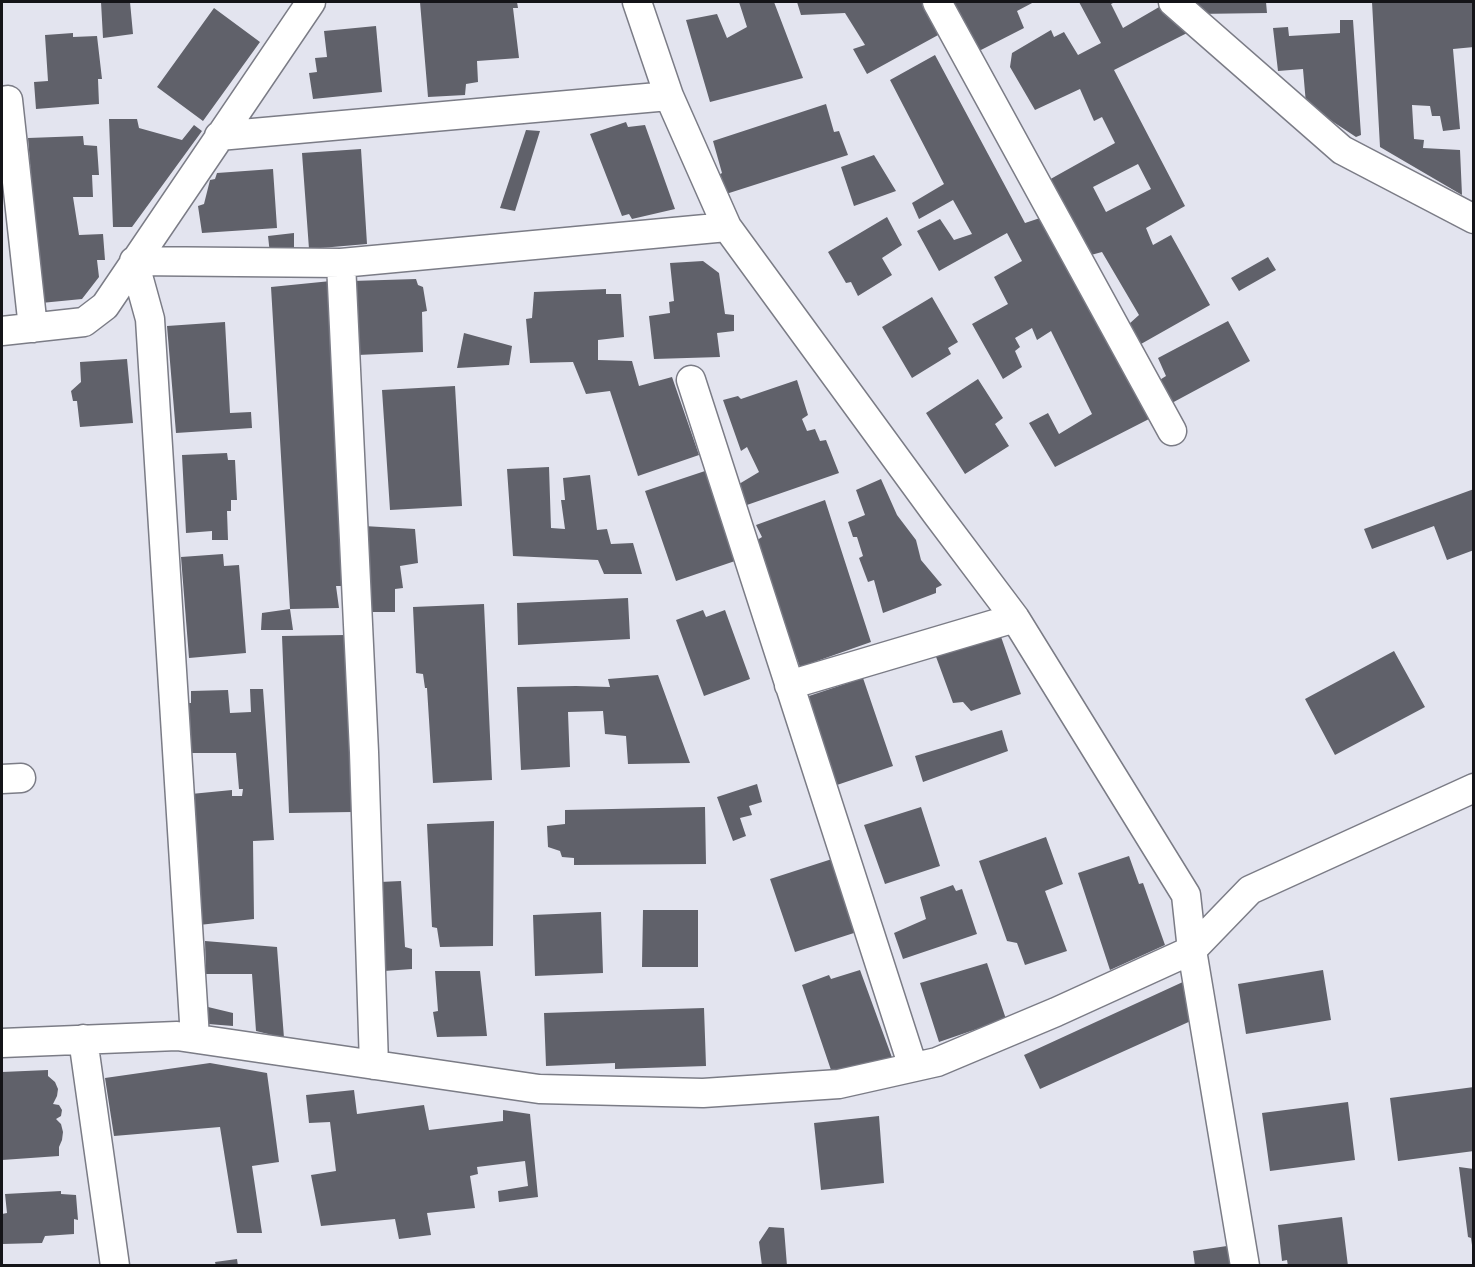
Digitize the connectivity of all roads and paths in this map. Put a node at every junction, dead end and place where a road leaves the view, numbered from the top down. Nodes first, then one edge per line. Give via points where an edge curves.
1 (311, 2) edge
2 (638, 2) edge
3 (937, 2) edge
4 (1173, 2) edge
5 (669, 96) junction
6 (2, 101) edge
7 (219, 136) junction
8 (1473, 219) edge
9 (727, 227) junction
10 (134, 261) junction
11 (341, 264) junction
12 (33, 328) junction
13 (2, 331) edge
14 (691, 380) dead end
15 (1172, 431) dead end
16 (1015, 618) junction
17 (789, 685) junction
18 (1473, 788) edge
19 (1192, 950) junction
20 (195, 1038) junction
21 (82, 1040) junction
22 (2, 1043) edge
23 (374, 1065) junction
24 (914, 1067) junction
25 (115, 1266) edge
26 (1245, 1266) edge

1 - 7 street
2 - 5 street
3 - 15 street
4 - 8 street via 1342,150
5 - 7 street
5 - 9 street
6 - 12 street via 8,100
7 - 10 street
9 - 11 street
9 - 16 street
10 - 11 street
10 - 12 street via 105,306 84,321
10 - 20 street via 150,319
11 - 23 street via 364,740
12 - 13 street
14 - 17 street
16 - 17 street
16 - 19 street via 1186,895
17 - 24 street
18 - 19 street via 1251,890
19 - 24 street via 1056,1012 937,1062
19 - 26 street
20 - 21 street
20 - 23 street
21 - 22 street
21 - 25 street
23 - 24 street via 539,1089 703,1093 839,1084

